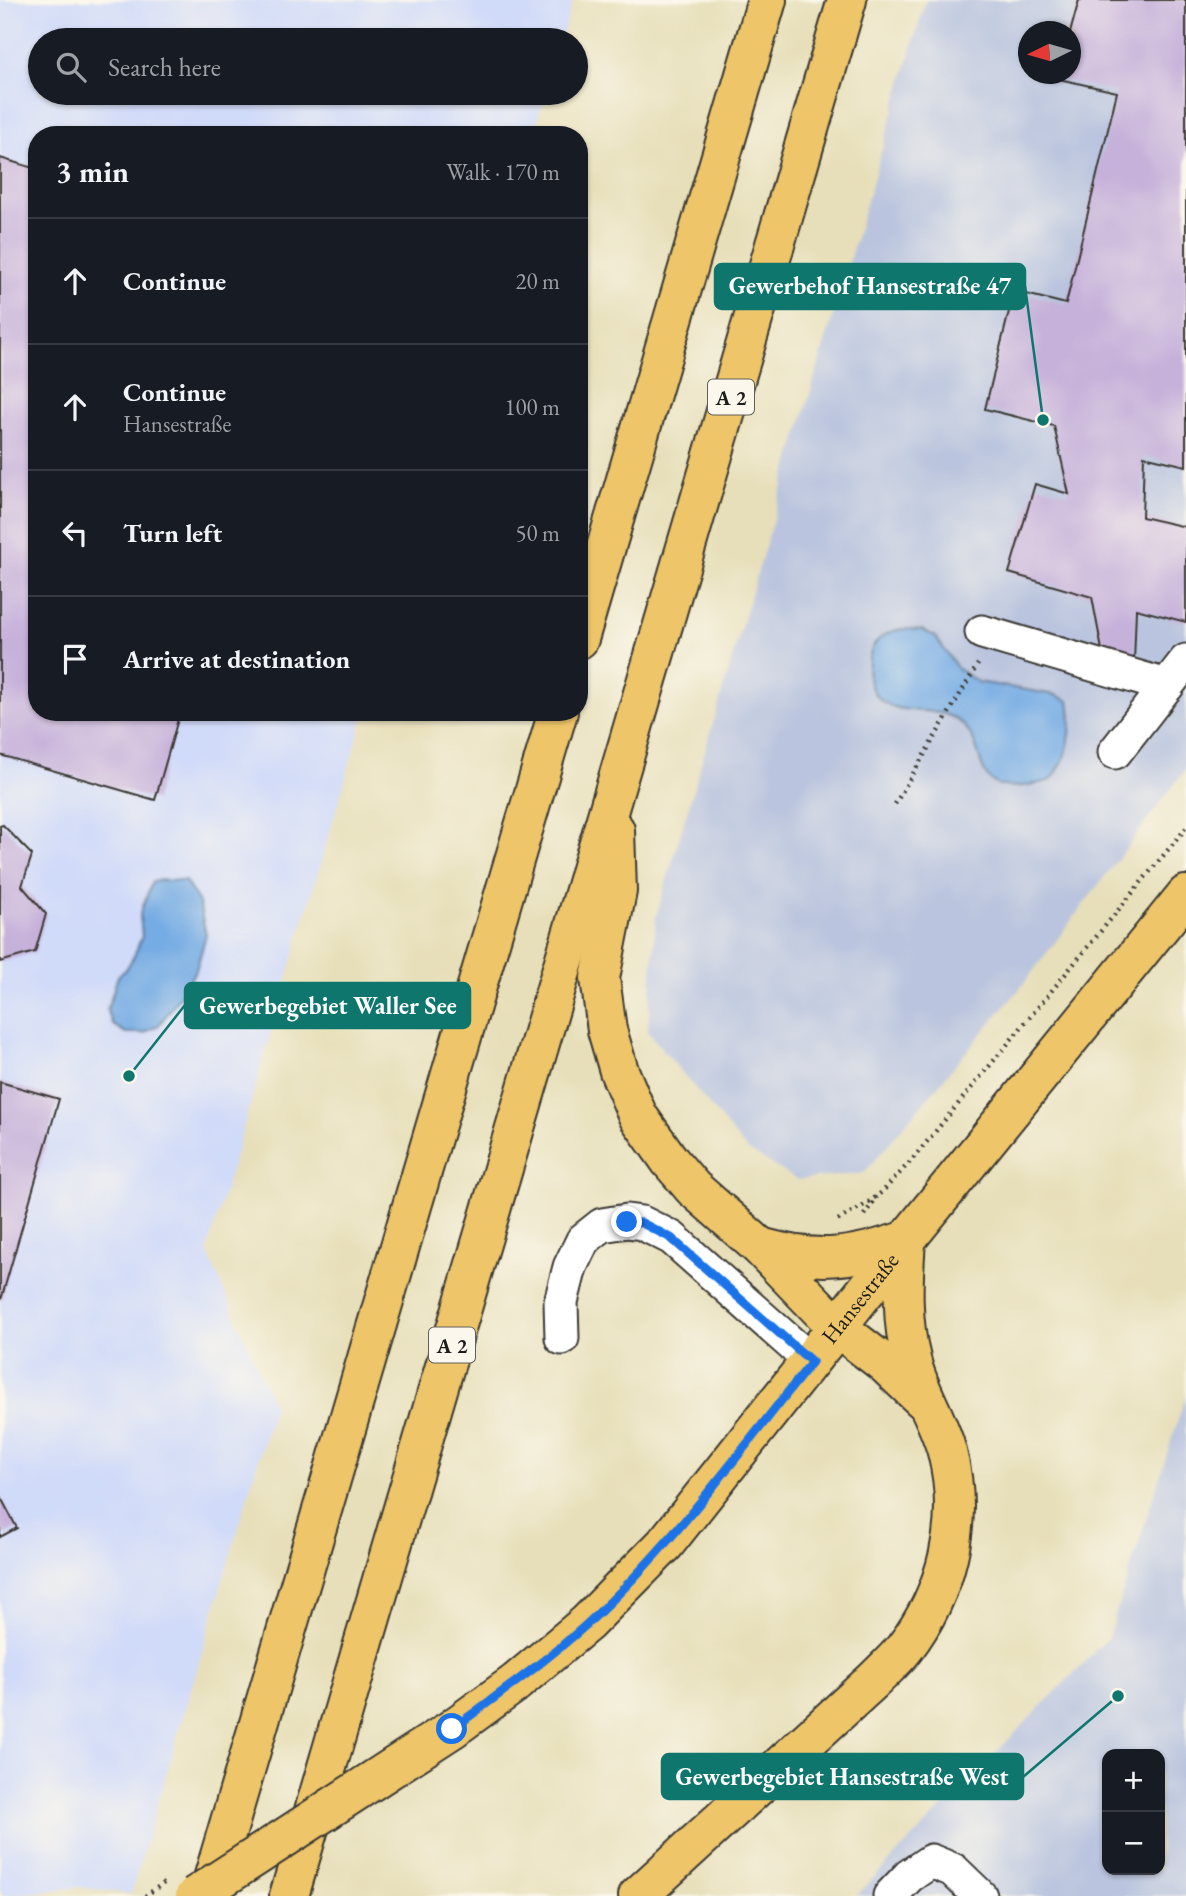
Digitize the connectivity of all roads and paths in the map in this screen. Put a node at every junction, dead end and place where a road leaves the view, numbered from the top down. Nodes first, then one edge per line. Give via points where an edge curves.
1 (767, 0) edge
2 (847, 0) edge
3 (588, 608) edge
4 (982, 632) dead end
5 (975, 669) dead end
6 (1176, 673) edge
7 (555, 721) edge
8 (1115, 752) dead end
9 (614, 793) junction
10 (895, 804) dead end
11 (1186, 895) edge
12 (881, 1192) dead end
13 (860, 1220) dead end
14 (906, 1240) junction
15 (760, 1247) junction
16 (838, 1328) junction
17 (562, 1338) dead end
18 (812, 1362) junction
19 (924, 1401) junction
20 (195, 1896) edge
21 (208, 1896) edge
22 (289, 1896) edge
23 (638, 1896) edge
24 (890, 1896) edge
25 (981, 1896) edge

1 - 3 main road
2 - 9 main road, A 2
4 - 6 lane
5 - 10 path
6 - 8 lane
7 - 21 main road
9 - 15 main road via 617,891 600,978 607,1030 619,1071 638,1116 670,1161 693,1188
9 - 22 main road, A 2
11 - 14 main road, Hansestraße
12 - 13 path
14 - 15 main road via 869,1253 830,1258
14 - 16 main road, Hansestraße
14 - 19 main road via 905,1321
15 - 16 main road
16 - 18 main road, Hansestraße
16 - 19 main road
17 - 18 lane via 561,1302 583,1240 602,1224 642,1223 671,1238
18 - 20 main road, Hansestraße, bridge via 665,1544 587,1623 452,1729
19 - 23 main road via 947,1452 955,1515 947,1566 925,1618 874,1680
24 - 25 lane via 931,1861 953,1870

